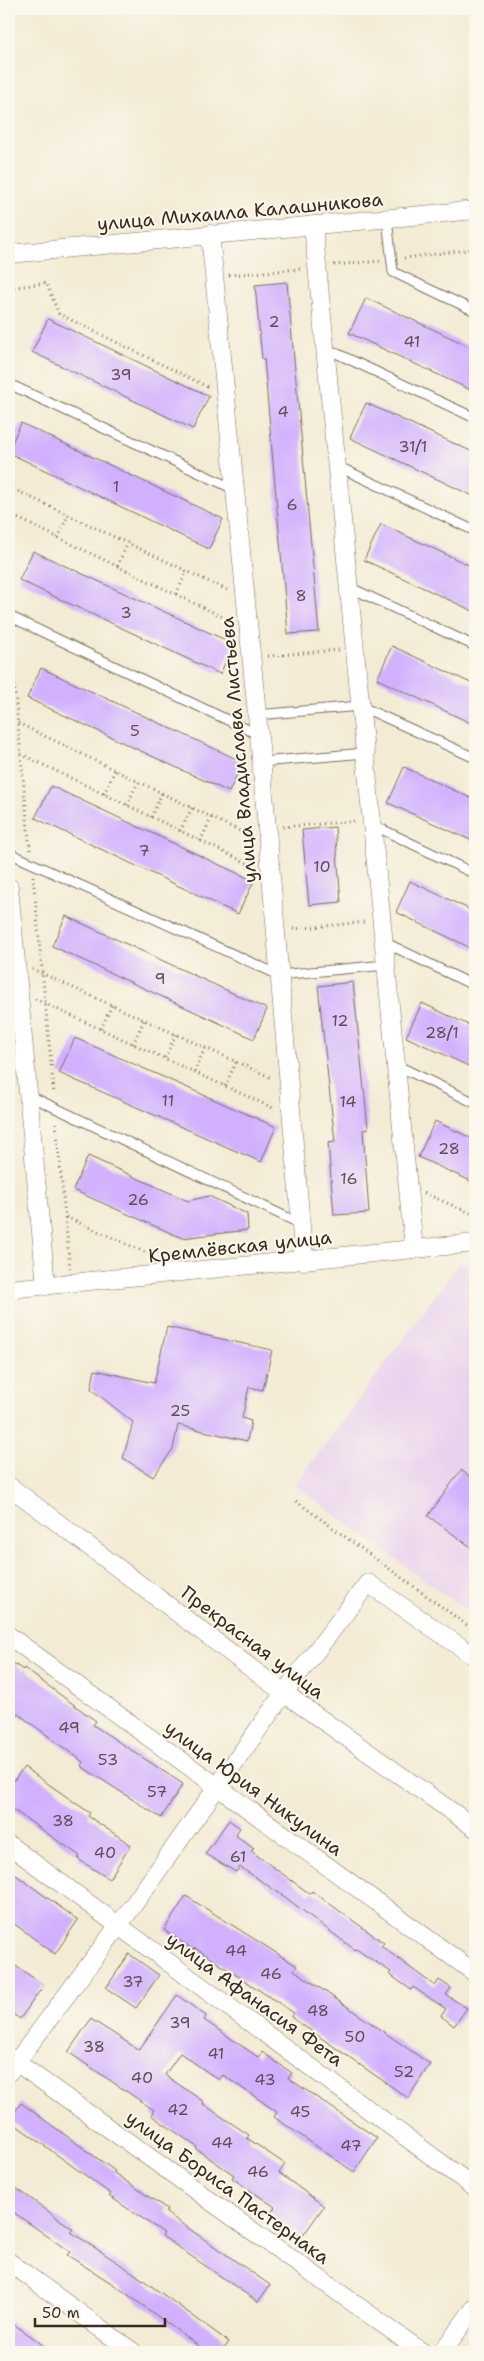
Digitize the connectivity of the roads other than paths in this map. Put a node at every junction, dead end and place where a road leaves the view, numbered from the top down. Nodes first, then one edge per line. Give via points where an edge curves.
1 (475, 210) edge
2 (387, 218) junction
3 (313, 225) junction
4 (210, 234) junction
5 (9, 254) edge
6 (475, 311) edge
7 (325, 348) junction
8 (9, 384) edge
9 (475, 418) edge
10 (336, 466) junction
11 (234, 489) junction
12 (475, 531) edge
13 (348, 587) junction
14 (9, 616) edge
15 (475, 646) edge
16 (360, 706) junction
17 (257, 715) junction
18 (259, 735) junction
19 (365, 753) junction
20 (475, 758) edge
21 (261, 762) junction
22 (372, 822) junction
23 (9, 852) edge
24 (475, 874) edge
25 (9, 887) edge
26 (384, 942) junction
27 (386, 965) junction
28 (279, 975) junction
29 (475, 986) edge
30 (396, 1065) junction
31 (28, 1095) junction
32 (475, 1103) edge
33 (301, 1224) junction
34 (475, 1244) edge
35 (414, 1249) junction
36 (304, 1261) junction
37 (46, 1286) junction
38 (9, 1289) edge
39 (9, 1486) edge
40 (9, 1636) edge
41 (475, 1657) edge
42 (284, 1692) junction
43 (217, 1787) junction
44 (475, 1828) edge
45 (9, 1845) edge
46 (119, 1925) junction
47 (475, 1973) edge
48 (11, 2064) edge
49 (475, 2188) edge
50 (9, 2262) edge
51 (475, 2307) edge
52 (132, 2352) edge
53 (422, 2352) edge
54 (442, 2352) edge

1 - 2 street, улица Михаила Калашникова
2 - 3 street, улица Михаила Калашникова
2 - 6 lane via 393,272
3 - 4 street, улица Михаила Калашникова
3 - 7 street
4 - 5 street, улица Михаила Калашникова
4 - 11 street, улица Владислава Листьева
7 - 9 lane
7 - 10 street
8 - 11 lane
10 - 12 lane
10 - 13 street
11 - 17 street, улица Владислава Листьева
13 - 15 lane
13 - 16 street
14 - 18 lane
16 - 17 lane
16 - 19 street
16 - 20 lane
17 - 18 street, улица Владислава Листьева
18 - 21 street, улица Владислава Листьева
19 - 21 lane
19 - 22 street
21 - 28 street, улица Владислава Листьева
22 - 24 lane
22 - 26 street
23 - 28 lane
25 - 31 street
26 - 27 street
26 - 29 lane
27 - 28 lane
27 - 30 street
28 - 33 street, улица Владислава Листьева
30 - 32 lane
30 - 35 street
31 - 33 lane
31 - 37 street
33 - 36 street, улица Владислава Листьева
34 - 35 street, Кремлёвская улица
35 - 36 street, Кремлёвская улица
36 - 37 street, Кремлёвская улица
37 - 38 street, Кремлёвская улица
39 - 42 street, Прекрасная улица
40 - 43 street, улица Юрия Никулина
41 - 42 street via 368,1582
42 - 43 street
42 - 44 street, Прекрасная улица
43 - 46 street
43 - 47 street, улица Юрия Никулина
45 - 46 street, улица Афанасия Фета
46 - 48 street
46 - 49 street, улица Афанасия Фета
48 - 53 street, улица Бориса Пастернака
50 - 52 street
51 - 54 street

